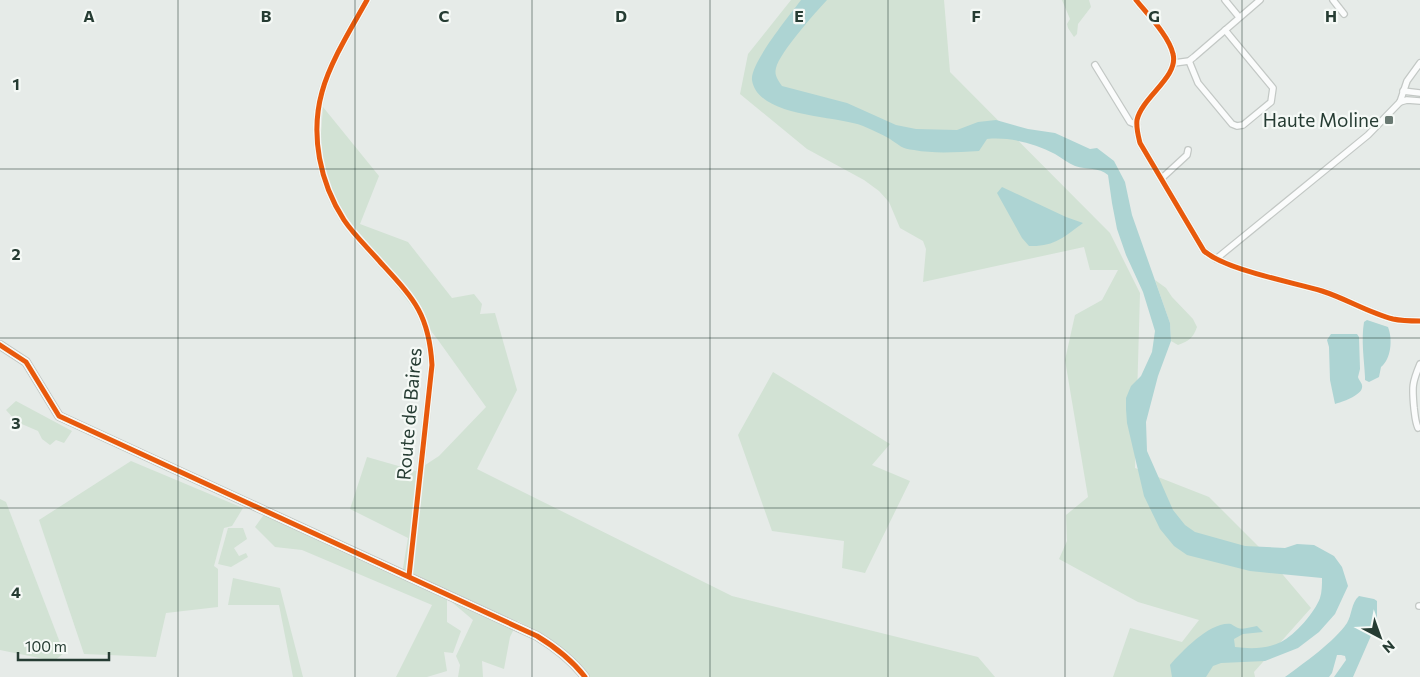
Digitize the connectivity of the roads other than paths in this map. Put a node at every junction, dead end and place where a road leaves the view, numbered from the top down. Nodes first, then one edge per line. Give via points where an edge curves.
1 (367, 0) edge
2 (1136, 0) edge
3 (1225, 0) edge
4 (1260, 0) edge
5 (1333, 0) edge
6 (1344, 14) dead end
7 (1239, 16) junction
8 (1225, 30) junction
9 (1189, 61) junction
10 (1174, 62) junction
11 (1420, 63) edge
12 (1095, 65) dead end
13 (1404, 91) junction
14 (1420, 94) edge
15 (1420, 101) edge
16 (1400, 102) junction
17 (1137, 125) junction
18 (1188, 150) dead end
19 (1162, 178) junction
20 (1216, 259) junction
21 (1420, 321) edge
22 (0, 344) edge
23 (1420, 364) edge
24 (1418, 428) dead end
25 (409, 576) junction
26 (585, 677) edge

1 - 25 street, Route de Baires via 322,92 318,152 326,185 344,219 410,294 424,319 431,341 432,365
2 - 10 street via 1170,44
3 - 7 street
4 - 7 street
5 - 6 street
7 - 8 street
8 - 9 street
8 - 9 street via 1273,88 1271,102 1243,125 1232,124 1198,83
9 - 10 street
10 - 17 street via 1172,70 1142,107
11 - 13 street
12 - 17 street via 1130,122
13 - 14 street
13 - 16 street
15 - 16 street
16 - 20 street via 1341,159
17 - 19 street via 1140,143
18 - 19 street via 1187,155
19 - 20 street via 1204,252
20 - 21 street via 1323,291 1395,319
22 - 25 street via 26,362 59,416
23 - 24 street via 1412,385
25 - 26 street via 537,636

